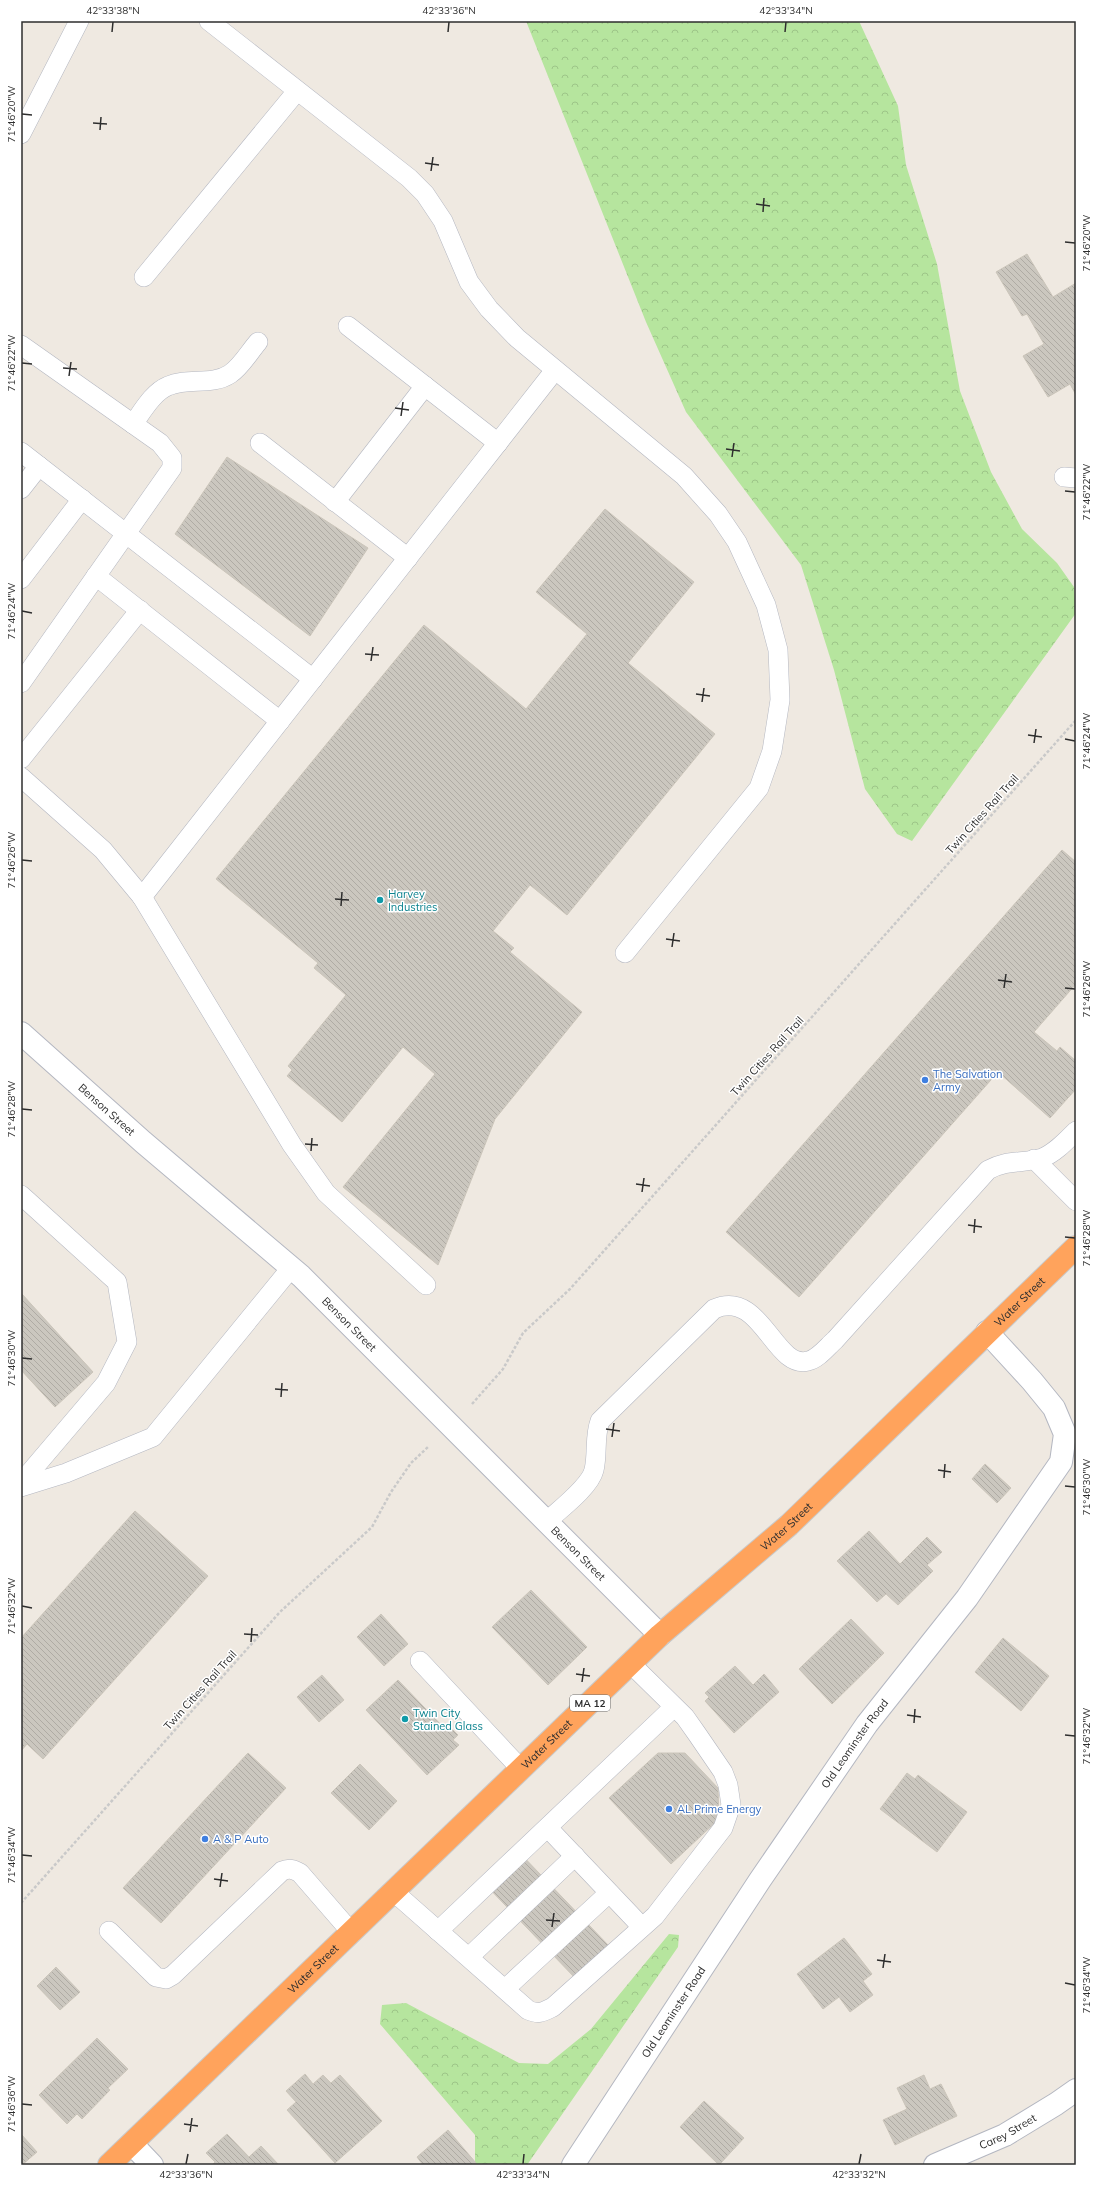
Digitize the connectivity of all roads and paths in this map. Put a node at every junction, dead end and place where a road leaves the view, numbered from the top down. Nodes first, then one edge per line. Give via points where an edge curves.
1 (79, 21) edge
2 (209, 21) edge
3 (297, 91) junction
4 (21, 134) edge
5 (144, 277) dead end
6 (348, 326) dead end
7 (258, 342) dead end
8 (21, 344) edge
9 (555, 370) junction
10 (425, 386) junction
11 (133, 424) junction
12 (260, 443) dead end
13 (498, 443) junction
14 (21, 452) edge
15 (39, 466) junction
16 (21, 489) edge
17 (82, 499) junction
18 (335, 502) junction
19 (126, 533) junction
20 (408, 558) junction
21 (96, 576) junction
22 (21, 579) edge
23 (140, 610) junction
24 (313, 679) junction
25 (21, 683) edge
26 (1076, 720) edge
27 (280, 721) junction
28 (21, 759) edge
29 (21, 777) edge
30 (142, 897) junction
31 (624, 954) dead end
32 (21, 1033) edge
33 (1076, 1131) edge
34 (1034, 1159) junction
35 (21, 1195) edge
36 (1076, 1202) edge
37 (1076, 1246) edge
38 (291, 1268) junction
39 (426, 1285) dead end
40 (987, 1332) junction
41 (472, 1403) dead end
42 (421, 1453) dead end
43 (21, 1483) edge
44 (21, 1487) edge
45 (546, 1522) junction
46 (660, 1635) junction
47 (420, 1661) dead end
48 (631, 1664) junction
49 (674, 1707) junction
50 (521, 1769) junction
51 (548, 1828) junction
52 (575, 1856) junction
53 (394, 1892) junction
54 (609, 1893) junction
55 (21, 1903) edge
56 (642, 1927) junction
57 (109, 1931) dead end
58 (438, 1931) junction
59 (352, 1933) junction
60 (469, 1957) junction
61 (505, 1989) junction
62 (1076, 2090) edge
63 (132, 2144) junction
64 (109, 2165) edge
65 (152, 2165) edge
66 (573, 2165) edge
67 (935, 2165) edge

1 - 4 lane
2 - 3 lane
3 - 5 lane
3 - 9 lane via 409,178 425,194 443,220 469,282 489,309 517,338
6 - 10 lane
7 - 11 lane via 231,373 218,380 184,381 167,386 157,394
8 - 11 lane
9 - 13 lane
9 - 31 lane via 684,476 718,514 737,542 766,605 778,650 780,700 772,751 759,788
10 - 13 lane
10 - 18 lane
11 - 19 lane via 166,449 172,458 172,468
12 - 18 lane
13 - 20 lane
14 - 15 lane
15 - 16 lane
15 - 17 lane
17 - 19 lane
17 - 22 lane
18 - 20 lane
19 - 21 lane
19 - 24 lane
20 - 24 lane
21 - 23 lane
21 - 25 lane
23 - 27 lane
23 - 28 lane
24 - 27 lane
26 - 41 path, Twin Cities Rail Trail via 570,1289 523,1333 503,1369
27 - 30 lane
29 - 30 lane via 103,850
30 - 39 lane via 311,1174 326,1194
32 - 38 street, Benson Street via 143,1142
33 - 34 lane via 1052,1152
34 - 36 lane
34 - 45 lane via 1010,1161 988,1170 834,1340 810,1361 803,1362 790,1358 744,1308 730,1304 714,1309 600,1421 596,1431 596,1456 590,1478
35 - 43 lane via 116,1282 127,1342 106,1383
37 - 40 highway, Water Street / MA 12
38 - 44 lane via 153,1436 66,1473
38 - 45 street, Benson Street
40 - 46 highway, Water Street / MA 12 via 789,1525
40 - 66 street, Old Leominster Road via 1054,1408 1065,1434 1061,1462 967,1598 867,1724
42 - 55 path, Twin Cities Rail Trail via 391,1492 372,1527 280,1612
45 - 46 street, Benson Street
46 - 48 highway, Water Street / MA 12
47 - 50 lane
48 - 49 lane
48 - 50 highway, Water Street / MA 12
49 - 51 lane
49 - 56 lane via 685,1717 723,1772 731,1805 723,1828 655,1916
50 - 53 highway, Water Street / MA 12
51 - 52 lane
51 - 58 lane
52 - 54 lane
52 - 60 lane
53 - 58 lane
53 - 59 highway, Water Street / MA 12
54 - 56 lane
54 - 61 lane
56 - 61 lane via 553,2007 542,2013 528,2010
57 - 59 lane via 156,1977 166,1979 282,1871 294,1869
58 - 60 lane
59 - 63 highway, Water Street / MA 12
60 - 61 lane
62 - 67 street, Carey Street via 1005,2135
63 - 64 highway, Water Street / MA 12
63 - 65 street

